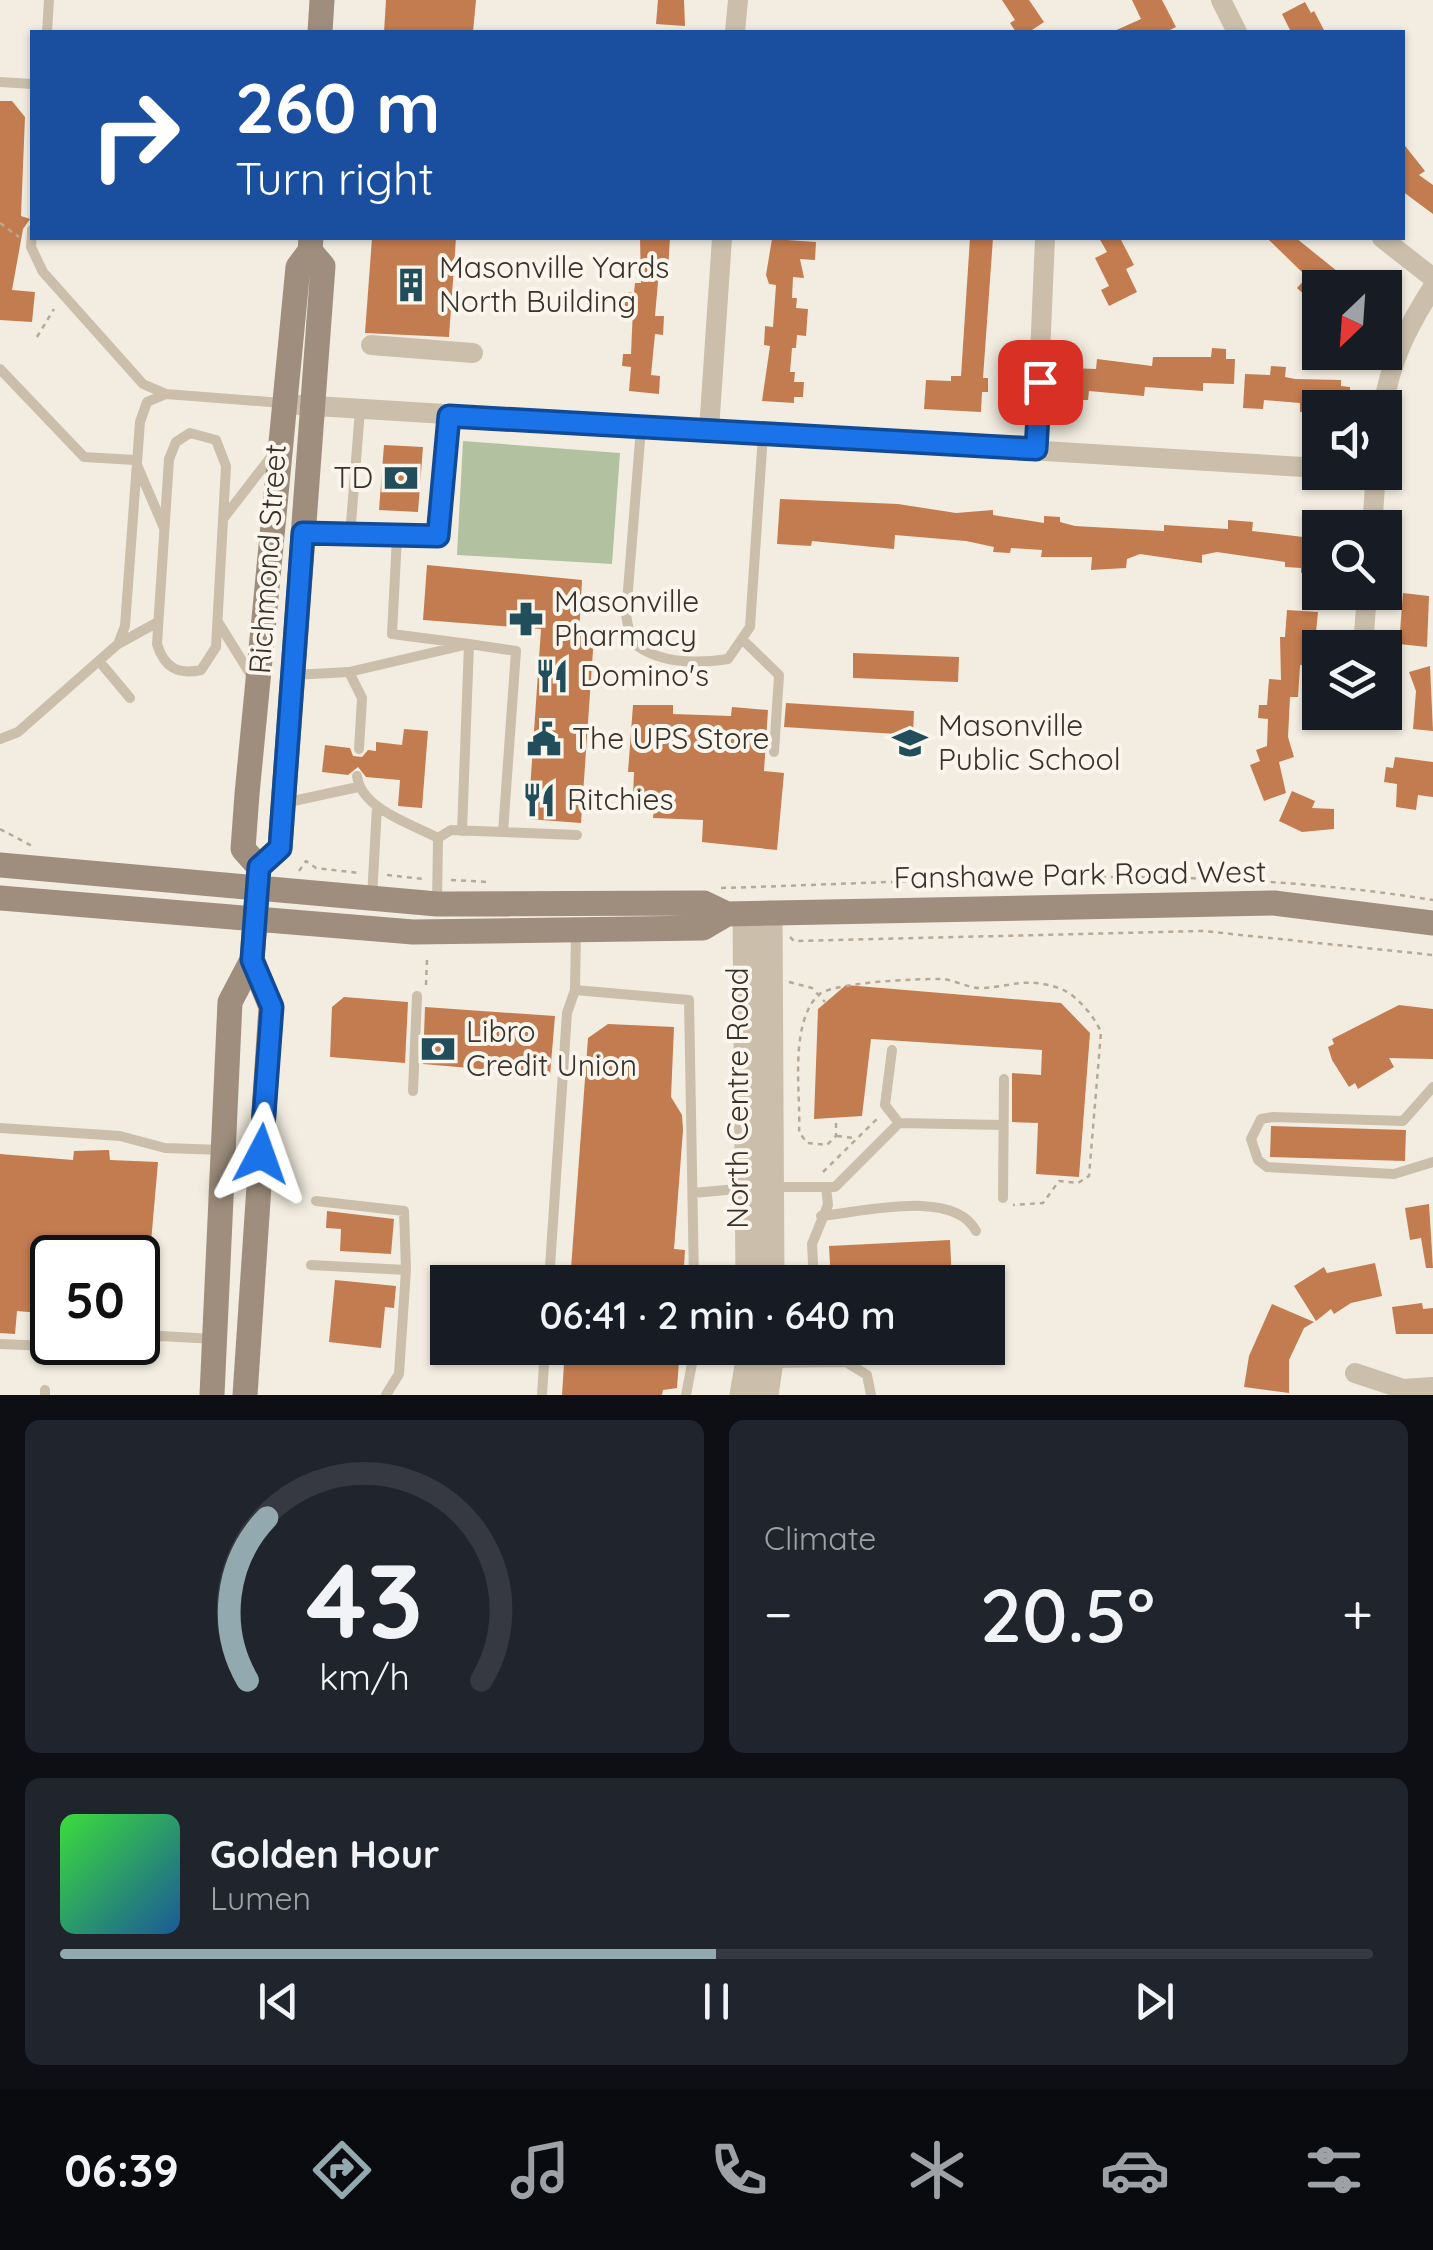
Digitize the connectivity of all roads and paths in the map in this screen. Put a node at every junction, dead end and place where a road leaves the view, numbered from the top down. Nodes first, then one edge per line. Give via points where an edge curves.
1 (49, 0) edge
2 (322, 0) edge
3 (738, 0) edge
4 (1220, 0) edge
5 (46, 30) edge
6 (320, 30) edge
7 (735, 30) edge
8 (1236, 30) edge
9 (0, 82) edge
10 (30, 84) edge
11 (0, 222) edge
12 (722, 240) edge
13 (1045, 240) edge
14 (1385, 240) edge
15 (32, 243) joint
16 (310, 244) edge
17 (1433, 278) edge
18 (1433, 287) edge
19 (65, 297) junction
20 (38, 337) dead end
21 (370, 345) dead end
22 (473, 352) dead end
23 (0, 369) edge
24 (1386, 390) edge
25 (166, 394) junction
26 (282, 404) junction
27 (311, 406) junction
28 (360, 410) junction
29 (449, 416) junction
30 (640, 428) junction
31 (709, 430) junction
32 (763, 434) junction
33 (278, 448) junction
34 (1036, 449) junction
35 (135, 460) junction
36 (1302, 467) edge
37 (223, 519) junction
38 (164, 530) junction
39 (303, 533) junction
40 (350, 536) junction
41 (396, 537) junction
42 (158, 622) junction
43 (217, 622) junction
44 (743, 640) junction
45 (118, 644) junction
46 (469, 644) junction
47 (99, 660) junction
48 (349, 672) junction
49 (292, 675) junction
50 (258, 686) junction
51 (130, 698) dead end
52 (0, 739) edge
53 (359, 749) dead end
54 (774, 752) dead end
55 (283, 802) junction
56 (377, 806) junction
57 (462, 831) junction
58 (503, 832) junction
59 (576, 835) dead end
60 (438, 838) junction
61 (0, 865) edge
62 (294, 876) dead end
63 (257, 878) junction
64 (493, 882) dead end
65 (373, 886) junction
66 (706, 888) dead end
67 (436, 892) junction
68 (0, 898) edge
69 (1433, 900) edge
70 (748, 914) junction
71 (254, 922) junction
72 (1433, 923) edge
73 (576, 930) junction
74 (1433, 955) edge
75 (252, 960) junction
76 (427, 960) dead end
77 (785, 982) dead end
78 (575, 990) junction
79 (422, 994) joint
80 (818, 994) junction
81 (825, 1002) dead end
82 (892, 1050) dead end
83 (1004, 1078) dead end
84 (1433, 1088) edge
85 (413, 1091) dead end
86 (879, 1117) dead end
87 (899, 1122) junction
88 (836, 1124) dead end
89 (1002, 1126) junction
90 (0, 1128) edge
91 (836, 1136) junction
92 (855, 1138) junction
93 (224, 1150) junction
94 (1433, 1162) edge
95 (821, 1174) dead end
96 (826, 1187) junction
97 (757, 1188) junction
98 (693, 1193) junction
99 (1002, 1198) joint
100 (316, 1202) dead end
101 (821, 1216) junction
102 (976, 1231) dead end
103 (311, 1265) dead end
104 (550, 1265) edge
105 (694, 1265) edge
106 (750, 1265) edge
107 (769, 1265) edge
108 (813, 1265) edge
109 (406, 1270) junction
110 (216, 1338) junction
111 (0, 1344) edge
112 (544, 1365) edge
113 (692, 1365) edge
114 (756, 1365) edge
115 (762, 1365) edge
116 (851, 1365) edge
117 (1355, 1373) dead end
118 (1433, 1387) edge
119 (212, 1395) edge
120 (244, 1395) edge
121 (386, 1395) edge
122 (542, 1395) edge
123 (686, 1395) edge
124 (742, 1395) edge
125 (766, 1395) edge
126 (871, 1395) edge

1 - 5 lane
2 - 6 main road
3 - 7 street
4 - 8 street
9 - 10 lane
11 - 15 path
12 - 31 street
13 - 34 street
14 - 17 street
15 - 19 lane via 43,272
16 - 26 main road, Richmond Street via 298,266
16 - 27 main road, Richmond Street via 323,266
18 - 24 street via 1408,324
19 - 20 path
19 - 25 lane via 142,384
21 - 22 street
23 - 35 lane via 84,458
25 - 26 lane
25 - 35 lane via 147,402
26 - 27 street
26 - 33 main road, Richmond Street
27 - 28 street
27 - 39 main road, Richmond Street
28 - 29 street
28 - 40 lane
29 - 30 street
29 - 41 lane via 438,536
30 - 31 street
30 - 44 lane via 626,615 631,640 659,658 710,662 728,659
31 - 32 street
32 - 34 street
32 - 44 lane via 750,627
33 - 37 lane
33 - 50 main road, Richmond Street
34 - 36 street
35 - 38 lane
35 - 45 lane via 126,626
37 - 38 lane via 223,452 216,440 190,432 169,459
37 - 43 lane
38 - 42 lane
39 - 40 lane
39 - 49 main road, Richmond Street
40 - 41 lane
41 - 46 lane via 392,634
42 - 43 lane via 162,659 188,673 210,660
42 - 45 lane
43 - 50 lane
44 - 54 lane via 778,675
45 - 47 lane
46 - 48 lane
46 - 57 lane
46 - 58 lane via 516,651
47 - 51 lane
47 - 52 lane via 18,732
48 - 49 lane
48 - 53 lane via 362,698
49 - 55 main road, Richmond Street
50 - 63 main road, Richmond Street via 243,850
55 - 56 lane via 358,782
55 - 63 main road, Richmond Street via 280,848
56 - 60 lane
56 - 65 lane
57 - 58 lane
57 - 60 lane
58 - 59 lane
60 - 67 lane
61 - 63 main road, Fanshawe Park Road West
62 - 65 path via 306,862
63 - 65 main road, Fanshawe Park Road West
63 - 71 main road, Richmond Street
64 - 67 path
65 - 67 main road, Fanshawe Park Road West
65 - 67 path
66 - 69 path via 1185,875
67 - 70 main road, Fanshawe Park Road West via 704,903
68 - 71 main road, Fanshawe Park Road West
70 - 72 main road, Fanshawe Park Road West via 1274,904
70 - 73 main road, Fanshawe Park Road West via 703,928
70 - 74 path via 794,941 1203,931
70 - 97 street, North Centre Road
71 - 73 main road, Fanshawe Park Road West via 414,932
71 - 75 main road, Richmond Street
73 - 78 lane
75 - 93 main road, Richmond Street via 230,1002
75 - 120 main road, Richmond Street via 272,1007
76 - 79 path
77 - 80 path
78 - 98 lane via 689,1000
78 - 104 lane via 567,1013
79 - 85 lane
80 - 81 path
80 - 91 path via 802,1030 799,1132 818,1145
80 - 99 path via 846,984 937,978 983,988 1014,980 1070,993 1101,1032 1089,1176 1060,1181 1042,1203 1002,1204
82 - 87 lane via 884,1105
83 - 89 lane
84 - 94 lane via 1403,1120 1274,1117 1261,1119 1250,1138 1268,1167 1394,1174
86 - 92 path
87 - 89 lane
87 - 96 lane via 835,1187
88 - 91 path
89 - 99 lane
90 - 93 lane
91 - 92 path
92 - 95 path
93 - 110 main road, Richmond Street
96 - 97 lane
96 - 101 lane via 828,1205
97 - 98 lane
97 - 106 street, North Centre Road
97 - 107 street, North Centre Road
98 - 105 lane
100 - 109 lane via 404,1211
101 - 102 lane via 933,1205 958,1210
101 - 108 lane
103 - 109 lane
109 - 121 lane via 400,1374
110 - 111 lane via 161,1336 124,1349
110 - 119 main road, Richmond Street
112 - 122 lane
113 - 123 lane
114 - 124 street
115 - 125 street
116 - 126 lane via 867,1375
117 - 118 street via 1403,1389

